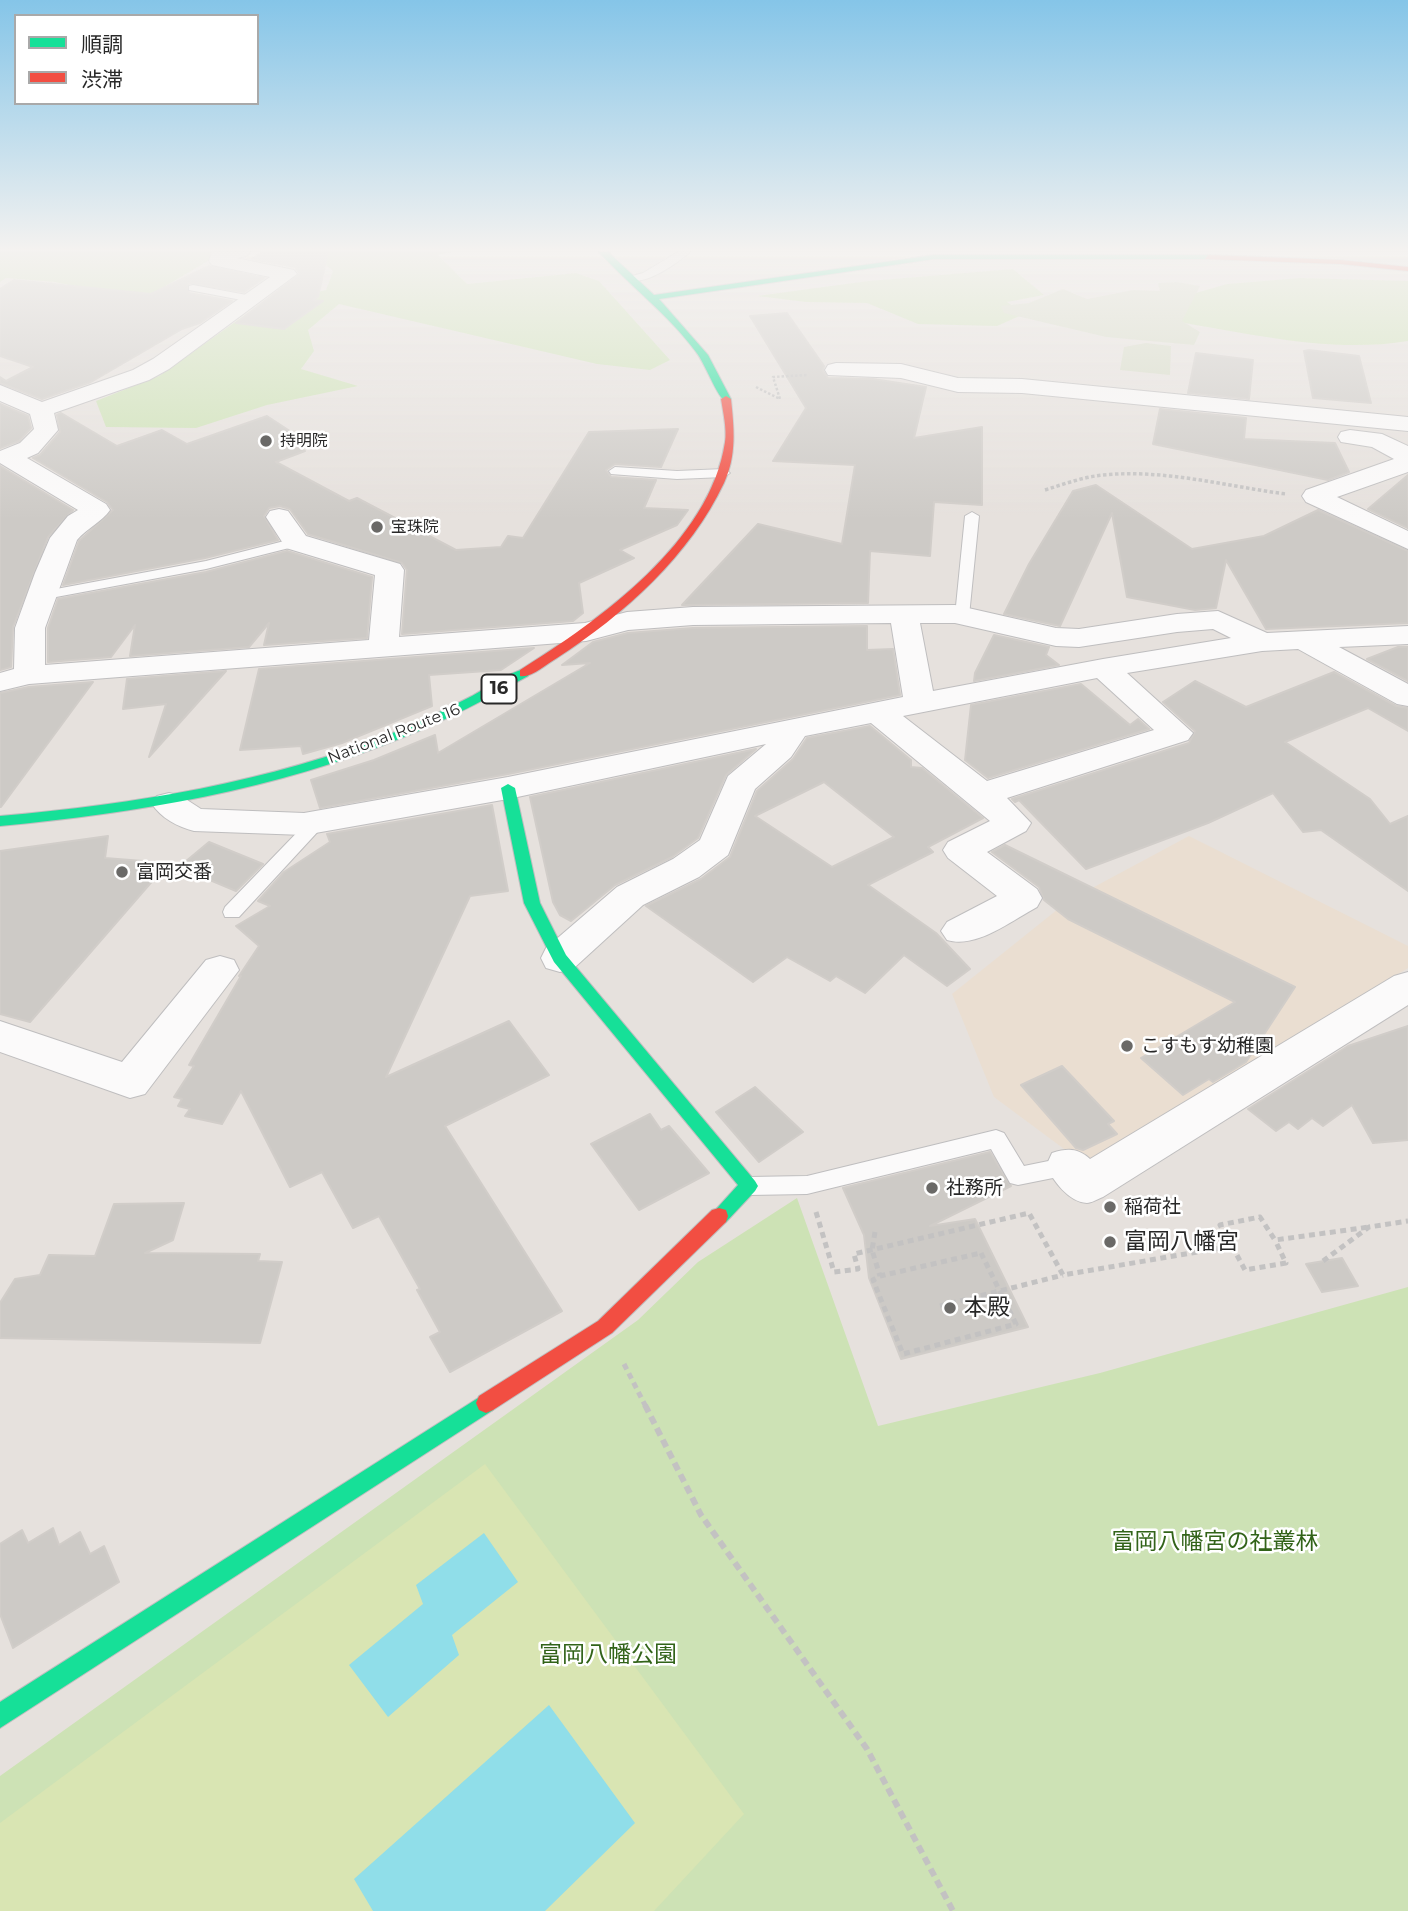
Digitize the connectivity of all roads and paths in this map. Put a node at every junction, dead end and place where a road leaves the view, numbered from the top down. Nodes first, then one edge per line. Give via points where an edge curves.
1 (193, 341) edge
2 (691, 341) edge
3 (836, 370) joint
4 (748, 381) dead end
5 (0, 392) edge
6 (41, 410) junction
7 (1161, 420) dead end
8 (1408, 424) edge
9 (1264, 433) dead end
10 (1304, 437) dead end
11 (1408, 460) edge
12 (615, 471) dead end
13 (724, 473) junction
14 (1045, 490) dead end
15 (1315, 496) junction
16 (972, 516) dead end
17 (279, 517) dead end
18 (1408, 541) edge
19 (296, 542) junction
20 (40, 596) junction
21 (904, 614) junction
22 (962, 615) junction
23 (586, 632) junction
24 (1408, 635) edge
25 (1305, 641) junction
26 (1262, 642) junction
27 (383, 646) junction
28 (1103, 668) junction
29 (15, 678) edge
30 (1408, 697) edge
31 (920, 704) junction
32 (879, 713) junction
33 (794, 728) junction
34 (508, 788) junction
35 (982, 794) junction
36 (169, 804) junction
37 (0, 821) edge
38 (317, 822) junction
39 (232, 912) dead end
40 (960, 931) dead end
41 (560, 958) junction
42 (220, 970) dead end
43 (1408, 986) edge
44 (0, 1037) edge
45 (1068, 1166) joint
46 (807, 1185) junction
47 (749, 1186) junction
48 (1408, 1221) edge
49 (1369, 1227) junction
50 (875, 1232) dead end
51 (1275, 1240) junction
52 (1233, 1247) junction
53 (872, 1250) junction
54 (1323, 1261) dead end
55 (1063, 1275) junction
56 (880, 1276) junction
57 (1002, 1291) junction
58 (940, 1306) dead end
59 (605, 1327) junction
60 (0, 1716) edge
61 (953, 1911) edge

1 - 6 street via 141,374
2 - 13 main road, National Route 16 / 16 via 723,390 731,412 732,437
3 - 4 path via 773,377 780,400
3 - 8 street via 901,371 958,385 1022,386
5 - 6 street
6 - 20 street via 46,430 29,448 8,457 97,510 77,522 64,538
7 - 9 street
10 - 11 street via 1373,437 1398,449
11 - 15 street
12 - 13 lane
13 - 23 main road, National Route 16 / 16 via 704,515 668,556
14 - 15 path via 1124,473
15 - 18 street
16 - 22 lane
17 - 19 street
19 - 20 lane via 206,565
19 - 27 street via 390,570
20 - 29 street
21 - 22 street
21 - 23 street via 692,616 627,621
21 - 31 street
22 - 26 street via 1079,638 1218,621
23 - 27 street
23 - 36 main road, National Route 16 / 16 via 484,698 420,728 306,768
24 - 25 street
25 - 26 street
25 - 30 street
26 - 28 street
27 - 29 street
28 - 31 street
28 - 35 street via 1177,733
31 - 32 street
32 - 33 street
32 - 35 street
33 - 34 street
33 - 41 street via 779,750 740,783 715,847 686,868 629,896
34 - 38 street
34 - 41 main road via 532,903
35 - 40 street via 1014,823 961,850 1024,898
36 - 37 main road, National Route 16 / 16 via 71,818
36 - 38 street via 194,820
38 - 39 lane
41 - 47 main road
42 - 44 street via 130,1082
43 - 45 street via 1087,1184
45 - 46 lane via 1018,1176 996,1139
46 - 47 lane
46 - 53 path via 834,1272 858,1269 854,1254
47 - 59 main road
48 - 49 path
49 - 51 path
49 - 54 path
50 - 53 path
51 - 52 path via 1286,1263 1245,1270
51 - 52 path via 1260,1217 1220,1225
52 - 55 path
53 - 55 path via 1029,1213
53 - 56 path
55 - 57 path
56 - 57 path via 981,1253
56 - 57 path via 873,1280 903,1354 1016,1324
57 - 58 path
59 - 60 main road
59 - 61 path via 701,1515 867,1749

